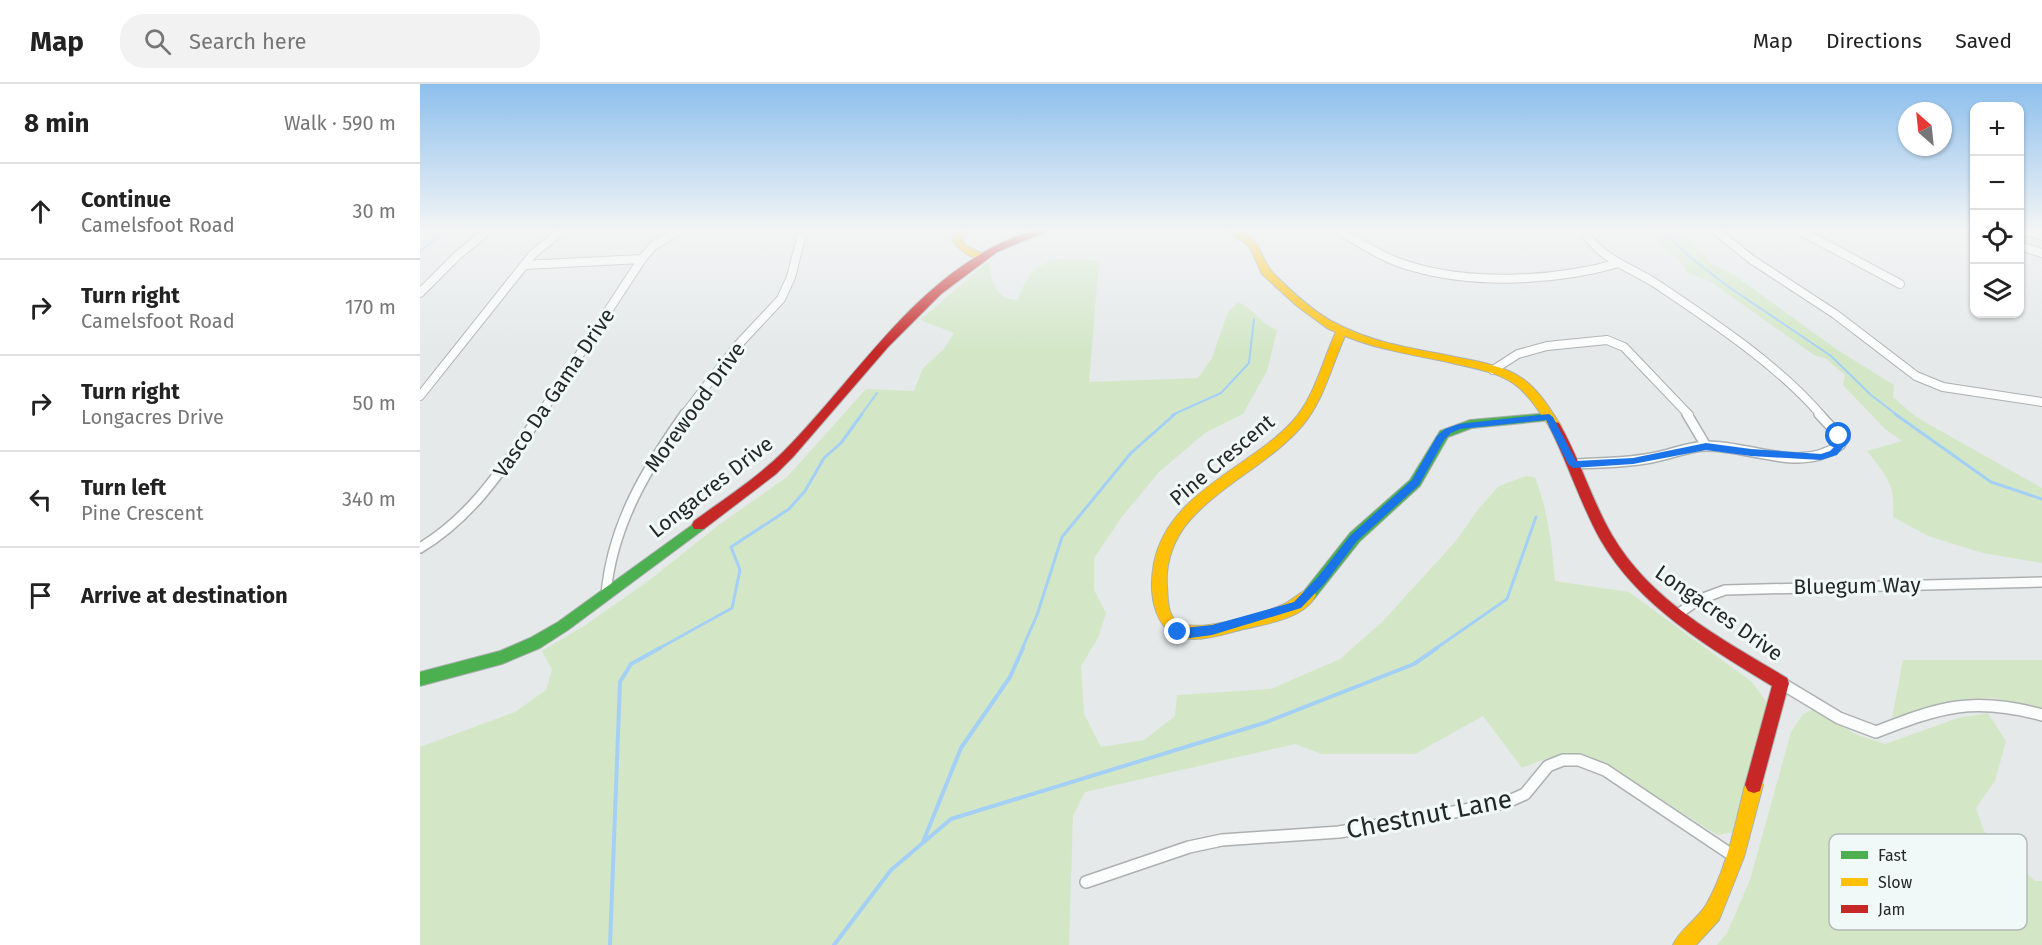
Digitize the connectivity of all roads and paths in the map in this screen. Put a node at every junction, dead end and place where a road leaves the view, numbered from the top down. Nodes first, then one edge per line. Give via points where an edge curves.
1 (443, 270) edge
2 (520, 270) edge
3 (635, 270) edge
4 (791, 270) edge
5 (964, 270) edge
6 (1265, 270) edge
7 (1436, 270) edge
8 (1592, 270) edge
9 (1631, 270) edge
10 (1768, 270) edge
11 (1874, 270) edge
12 (1900, 284) dead end
13 (420, 293) edge
14 (1341, 332) junction
15 (1493, 370) junction
16 (420, 396) edge
17 (2042, 402) edge
18 (1549, 417) junction
19 (1706, 446) junction
20 (1573, 464) junction
21 (420, 548) edge
22 (2042, 582) edge
23 (606, 594) junction
24 (1678, 615) junction
25 (420, 679) edge
26 (1781, 683) junction
27 (2042, 715) edge
28 (1735, 857) junction
29 (1086, 882) dead end
30 (1683, 945) edge

1 - 13 street
2 - 16 street
3 - 21 street, Vasco Da Gama Drive via 578,363 479,501 454,527
4 - 23 street, Morewood Drive via 785,292 736,347 685,414 639,487 612,552 606,572
5 - 23 street, Longacres Drive via 917,312 771,471
6 - 14 street, Longacres Drive
7 - 8 street via 1492,277
9 - 19 street via 1746,348 1822,415 1839,436 1840,445 1834,453 1821,457
10 - 17 street via 1928,382
11 - 12 street
14 - 15 street, Longacres Drive
14 - 18 street, Pine Crescent via 1318,395 1298,424 1235,471 1191,511 1167,540 1159,576 1161,602 1167,623 1178,632 1212,630 1297,605 1353,539 1415,482 1448,431 1473,424
15 - 18 street, Longacres Drive via 1509,376 1530,392
15 - 19 street via 1531,349 1617,342 1678,402
18 - 20 street, Longacres Drive
19 - 20 street via 1633,461
20 - 24 street, Longacres Drive via 1612,548 1630,574
22 - 24 street, Bluegum Way via 1725,590 1698,600
23 - 25 street, Longacres Drive via 535,643 502,657
24 - 26 street, Longacres Drive
26 - 27 street, Longacres Drive via 1862,730 1876,732 1957,704 1994,703
26 - 28 street
28 - 29 street, Chestnut Lane via 1605,770 1579,760 1563,760 1548,766 1526,794 1505,803 1339,832 1222,840 1189,847
28 - 30 street via 1712,913

